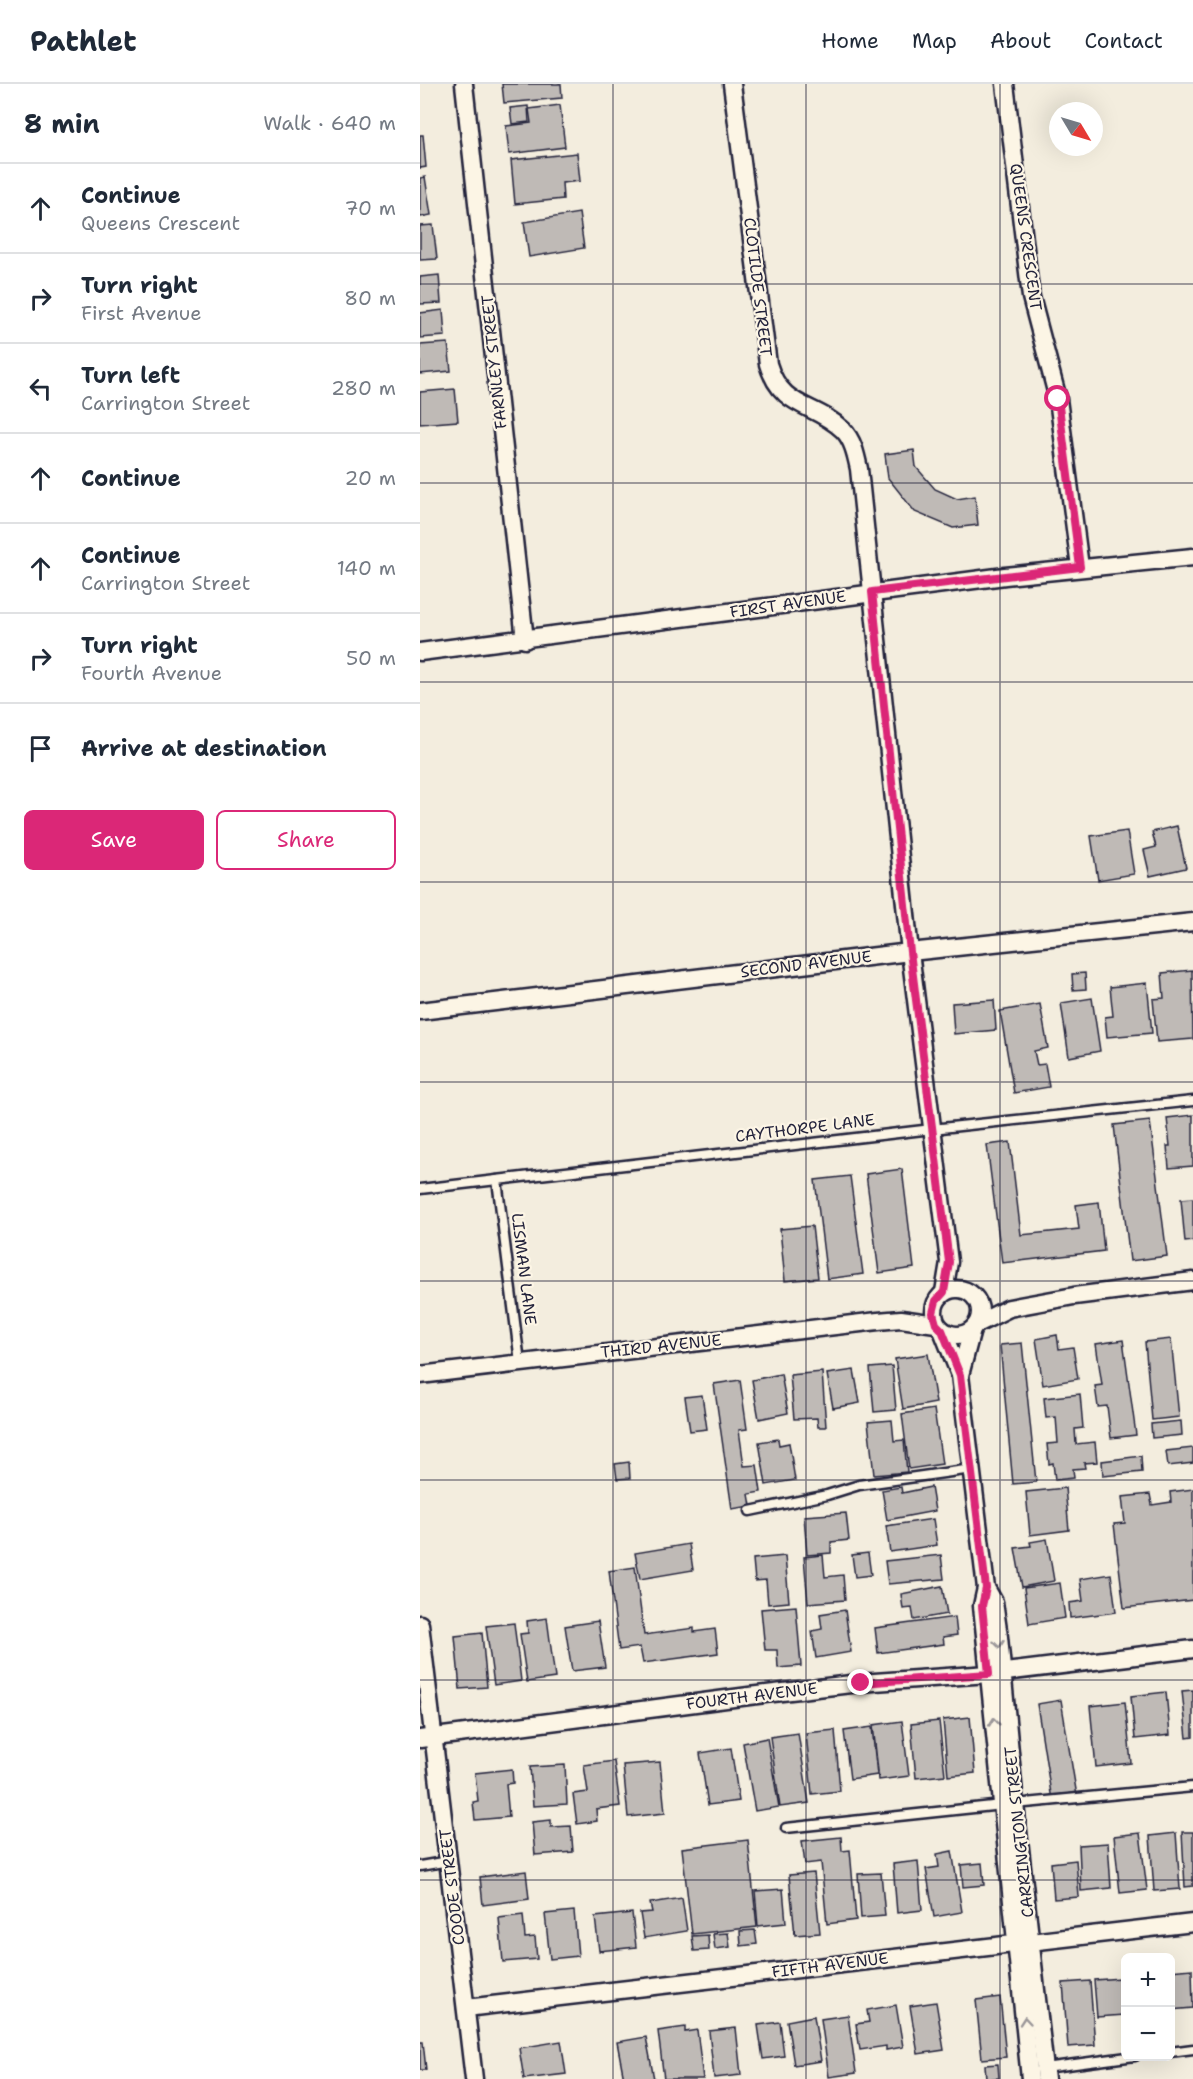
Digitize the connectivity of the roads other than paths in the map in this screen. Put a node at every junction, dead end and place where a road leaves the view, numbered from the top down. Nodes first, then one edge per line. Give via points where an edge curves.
1 (464, 84) edge
2 (732, 84) edge
3 (1005, 84) edge
4 (1193, 557) edge
5 (1080, 567) junction
6 (872, 592) junction
7 (525, 640) junction
8 (420, 652) edge
9 (1193, 922) edge
10 (910, 952) junction
11 (420, 1011) edge
12 (1193, 1101) edge
13 (932, 1129) junction
14 (497, 1180) junction
15 (420, 1189) edge
16 (949, 1262) junction
17 (1193, 1281) edge
18 (944, 1292) junction
19 (972, 1296) junction
20 (1008, 1308) junction
21 (937, 1320) junction
22 (974, 1327) junction
23 (520, 1362) junction
24 (420, 1375) edge
25 (960, 1375) junction
26 (972, 1469) junction
27 (750, 1511) dead end
28 (420, 1624) edge
29 (1193, 1649) edge
30 (996, 1673) junction
31 (427, 1738) edge
32 (1193, 1786) edge
33 (1008, 1805) junction
34 (786, 1828) dead end
35 (449, 1861) junction
36 (420, 1866) edge
37 (1193, 1923) edge
38 (1025, 1942) junction
39 (466, 2008) junction
40 (1193, 2049) edge
41 (1175, 2051) edge
42 (1121, 2059) edge
43 (1046, 2073) edge
44 (474, 2079) edge
45 (1030, 2079) edge

1 - 7 street, FARNLEY STREET
2 - 6 street, CLOTILDE STREET via 768,364 782,392 844,431 854,447
3 - 5 street, QUEENS CRESCENT via 1031,297 1058,399
4 - 5 street, FIRST AVENUE
5 - 6 street, FIRST AVENUE
6 - 7 street, FIRST AVENUE
6 - 10 street
7 - 8 street, FIRST AVENUE
9 - 10 street, SECOND AVENUE
10 - 11 street, SECOND AVENUE
10 - 13 street
12 - 13 lane, CAYTHORPE LANE
13 - 14 lane, CAYTHORPE LANE
13 - 16 street
14 - 15 lane, CAYTHORPE LANE
14 - 23 lane, LISMAN LANE
16 - 18 street
16 - 19 street
17 - 20 street
18 - 19 street via 959,1289
18 - 21 street
19 - 20 street
19 - 22 street via 980,1309
20 - 22 street
21 - 22 street via 947,1333 960,1335
21 - 23 street, THIRD AVENUE via 901,1319
21 - 25 street, CARRINGTON STREET
22 - 25 street, CARRINGTON STREET
23 - 24 street, THIRD AVENUE
25 - 26 street, CARRINGTON STREET
26 - 27 lane via 858,1485
26 - 30 street, CARRINGTON STREET via 986,1588 994,1602
28 - 31 street, COODE STREET
29 - 30 street, FOURTH AVENUE
30 - 31 street, FOURTH AVENUE via 737,1697
30 - 33 street, CARRINGTON STREET
31 - 35 street, COODE STREET
32 - 33 lane
33 - 34 lane
33 - 38 street, CARRINGTON STREET
35 - 36 lane
35 - 39 street, COODE STREET
37 - 38 street, FIFTH AVENUE
38 - 39 street, FIFTH AVENUE
38 - 43 street, CARRINGTON STREET
45 -> 38 street, CARRINGTON STREET
39 - 44 street, COODE STREET
40 - 41 lane
42 - 43 lane

